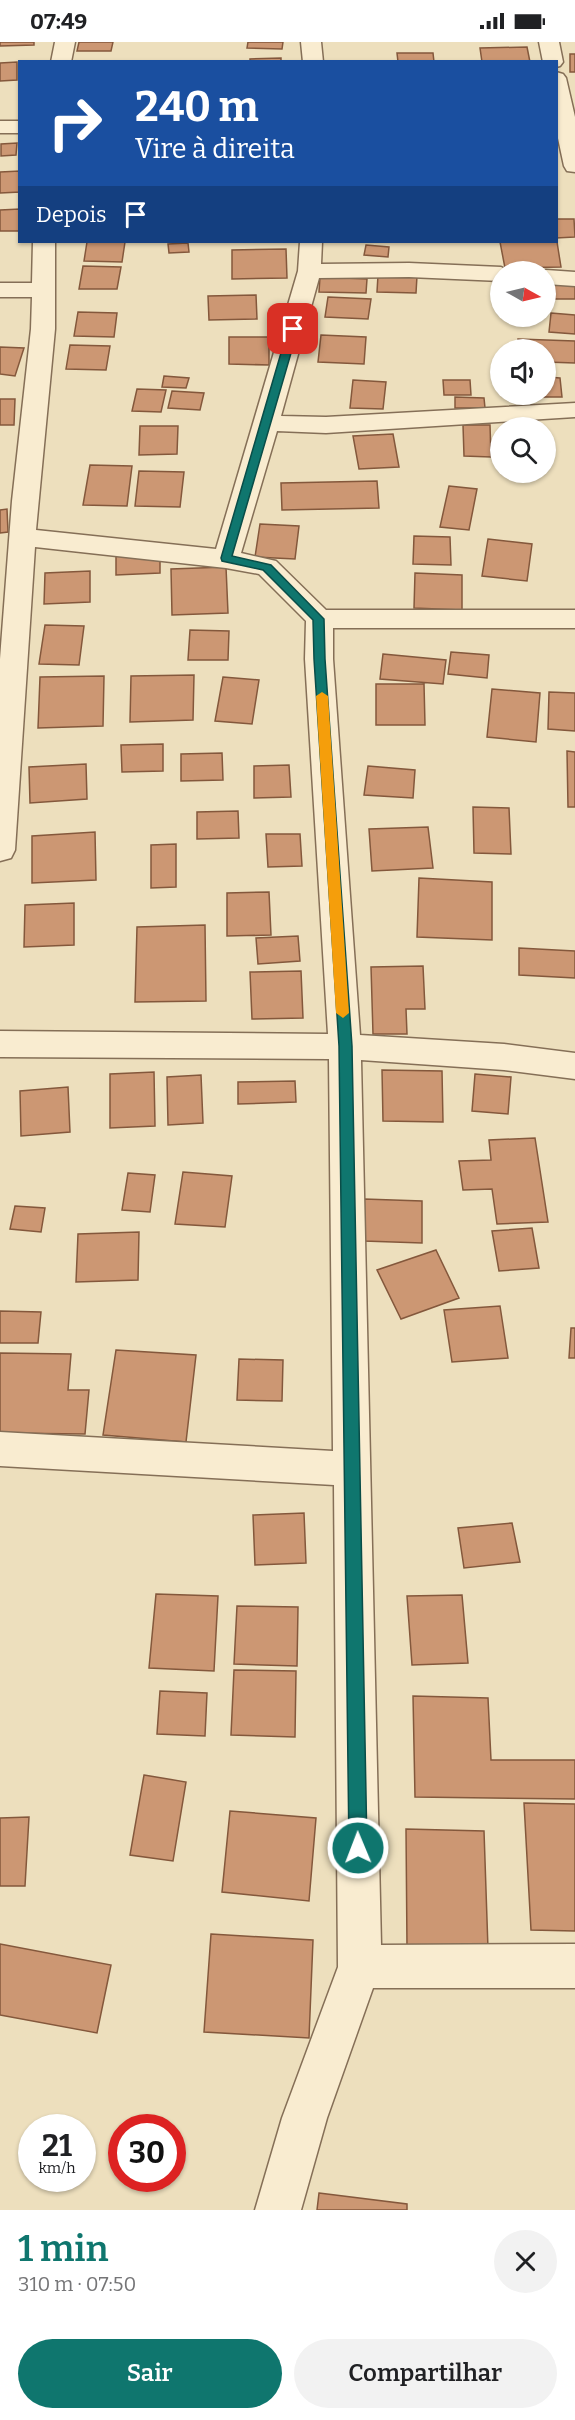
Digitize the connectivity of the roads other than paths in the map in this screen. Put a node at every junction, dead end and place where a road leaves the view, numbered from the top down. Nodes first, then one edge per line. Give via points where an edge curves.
1 (65, 42) edge
2 (311, 42) edge
3 (549, 42) edge
4 (61, 60) edge
5 (313, 60) edge
6 (553, 60) edge
7 (558, 94) edge
8 (561, 119) edge
9 (18, 127) edge
10 (0, 128) edge
11 (575, 166) edge
12 (44, 243) edge
13 (310, 243) edge
14 (309, 271) junction
15 (490, 274) edge
16 (556, 278) edge
17 (575, 279) edge
18 (0, 290) edge
19 (42, 290) junction
20 (575, 410) edge
21 (267, 423) junction
22 (12, 501) edge
23 (24, 537) junction
24 (226, 558) junction
25 (319, 619) junction
26 (575, 619) edge
27 (3, 750) edge
28 (0, 850) edge
29 (0, 1044) edge
30 (345, 1046) junction
31 (575, 1066) edge
32 (0, 1449) edge
33 (352, 1469) junction
34 (575, 1966) edge
35 (360, 1967) junction
36 (278, 2210) edge

1 - 4 street
2 - 5 street
3 - 6 street
7 - 8 street
8 - 11 street
9 - 10 street
12 - 19 street
13 - 14 street
14 - 15 street
14 - 21 street
16 - 17 street
18 - 19 street
19 - 22 street via 43,330
20 - 21 street via 326,425
21 - 24 street
22 - 23 street
23 - 24 street
23 - 27 street
24 - 25 street via 267,567
25 - 26 street
25 - 30 street
27 - 28 street
29 - 30 street
30 - 31 street via 509,1057
30 - 33 street
32 - 33 street
33 - 35 street
34 - 35 street
35 - 36 street via 325,2058

